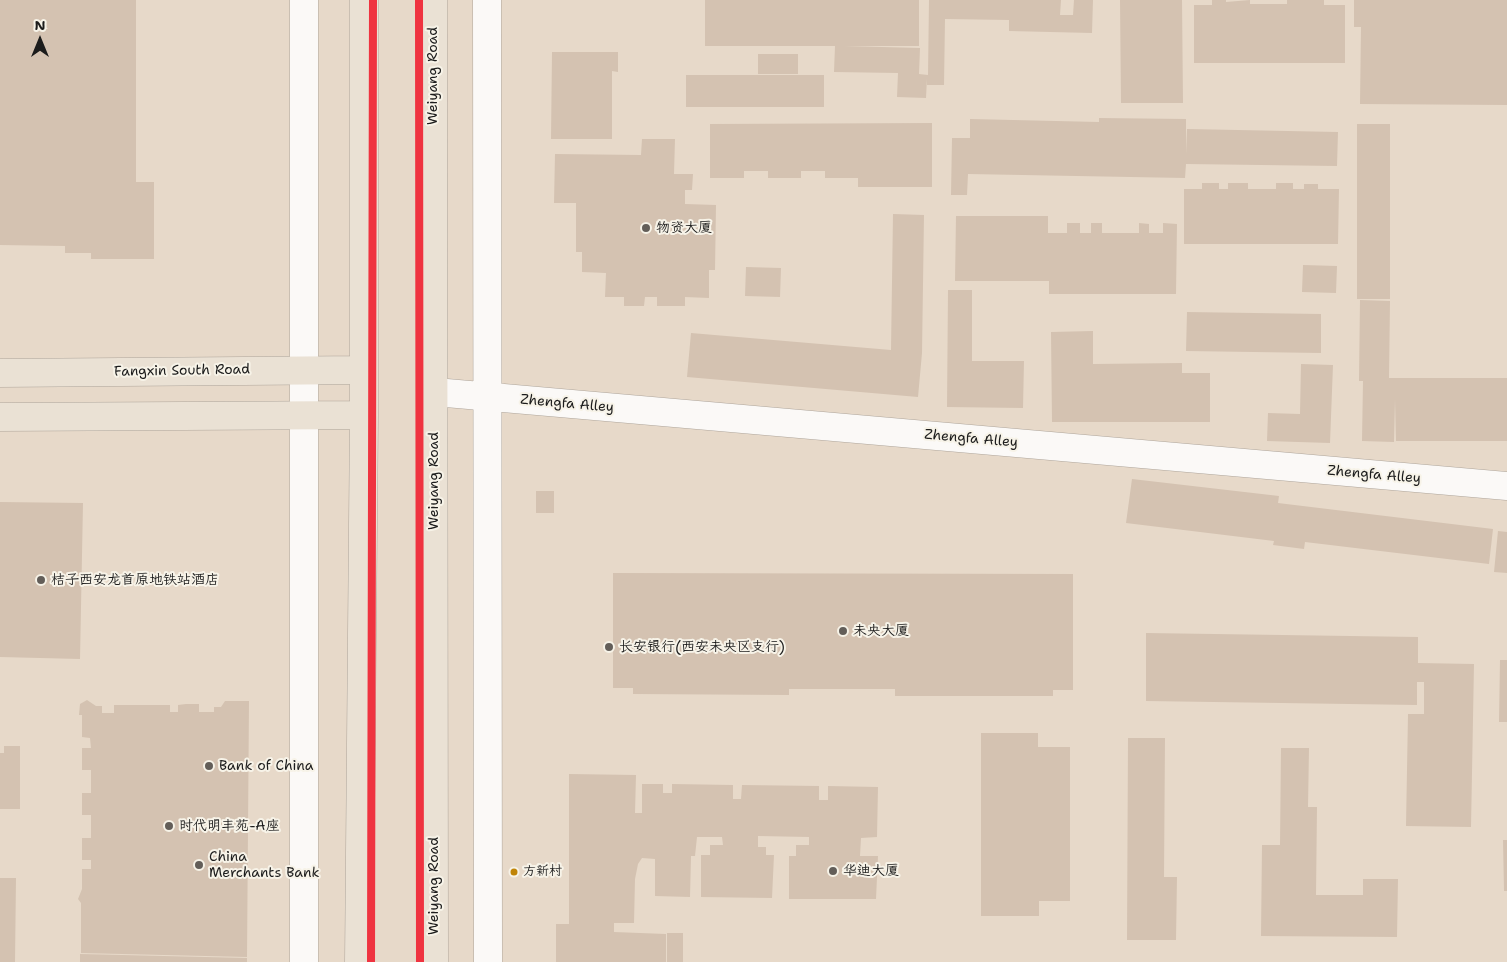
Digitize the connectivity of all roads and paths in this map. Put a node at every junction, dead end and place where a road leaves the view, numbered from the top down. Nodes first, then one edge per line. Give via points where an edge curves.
1 (304, 0) edge
2 (364, 0) edge
3 (433, 0) edge
4 (487, 0) edge
5 (305, 370) junction
6 (364, 370) junction
7 (0, 373) edge
8 (435, 392) junction
9 (487, 397) junction
10 (305, 416) junction
11 (364, 416) junction
12 (0, 417) edge
13 (1507, 486) edge
14 (304, 962) edge
15 (359, 962) edge
16 (434, 962) edge
17 (488, 962) edge

1 - 5 street
2 - 6 main road
3 - 8 main road, Weiyang Road
4 - 9 street
5 - 6 main road, Fangxin South Road
5 - 7 main road, Fangxin South Road
5 - 10 street
6 - 11 main road
8 - 9 street, Zhengfa Alley
8 - 16 main road, Weiyang Road
9 - 13 street, Zhengfa Alley
9 - 17 street
10 - 11 main road
10 - 12 main road
10 - 14 street
11 - 15 main road

